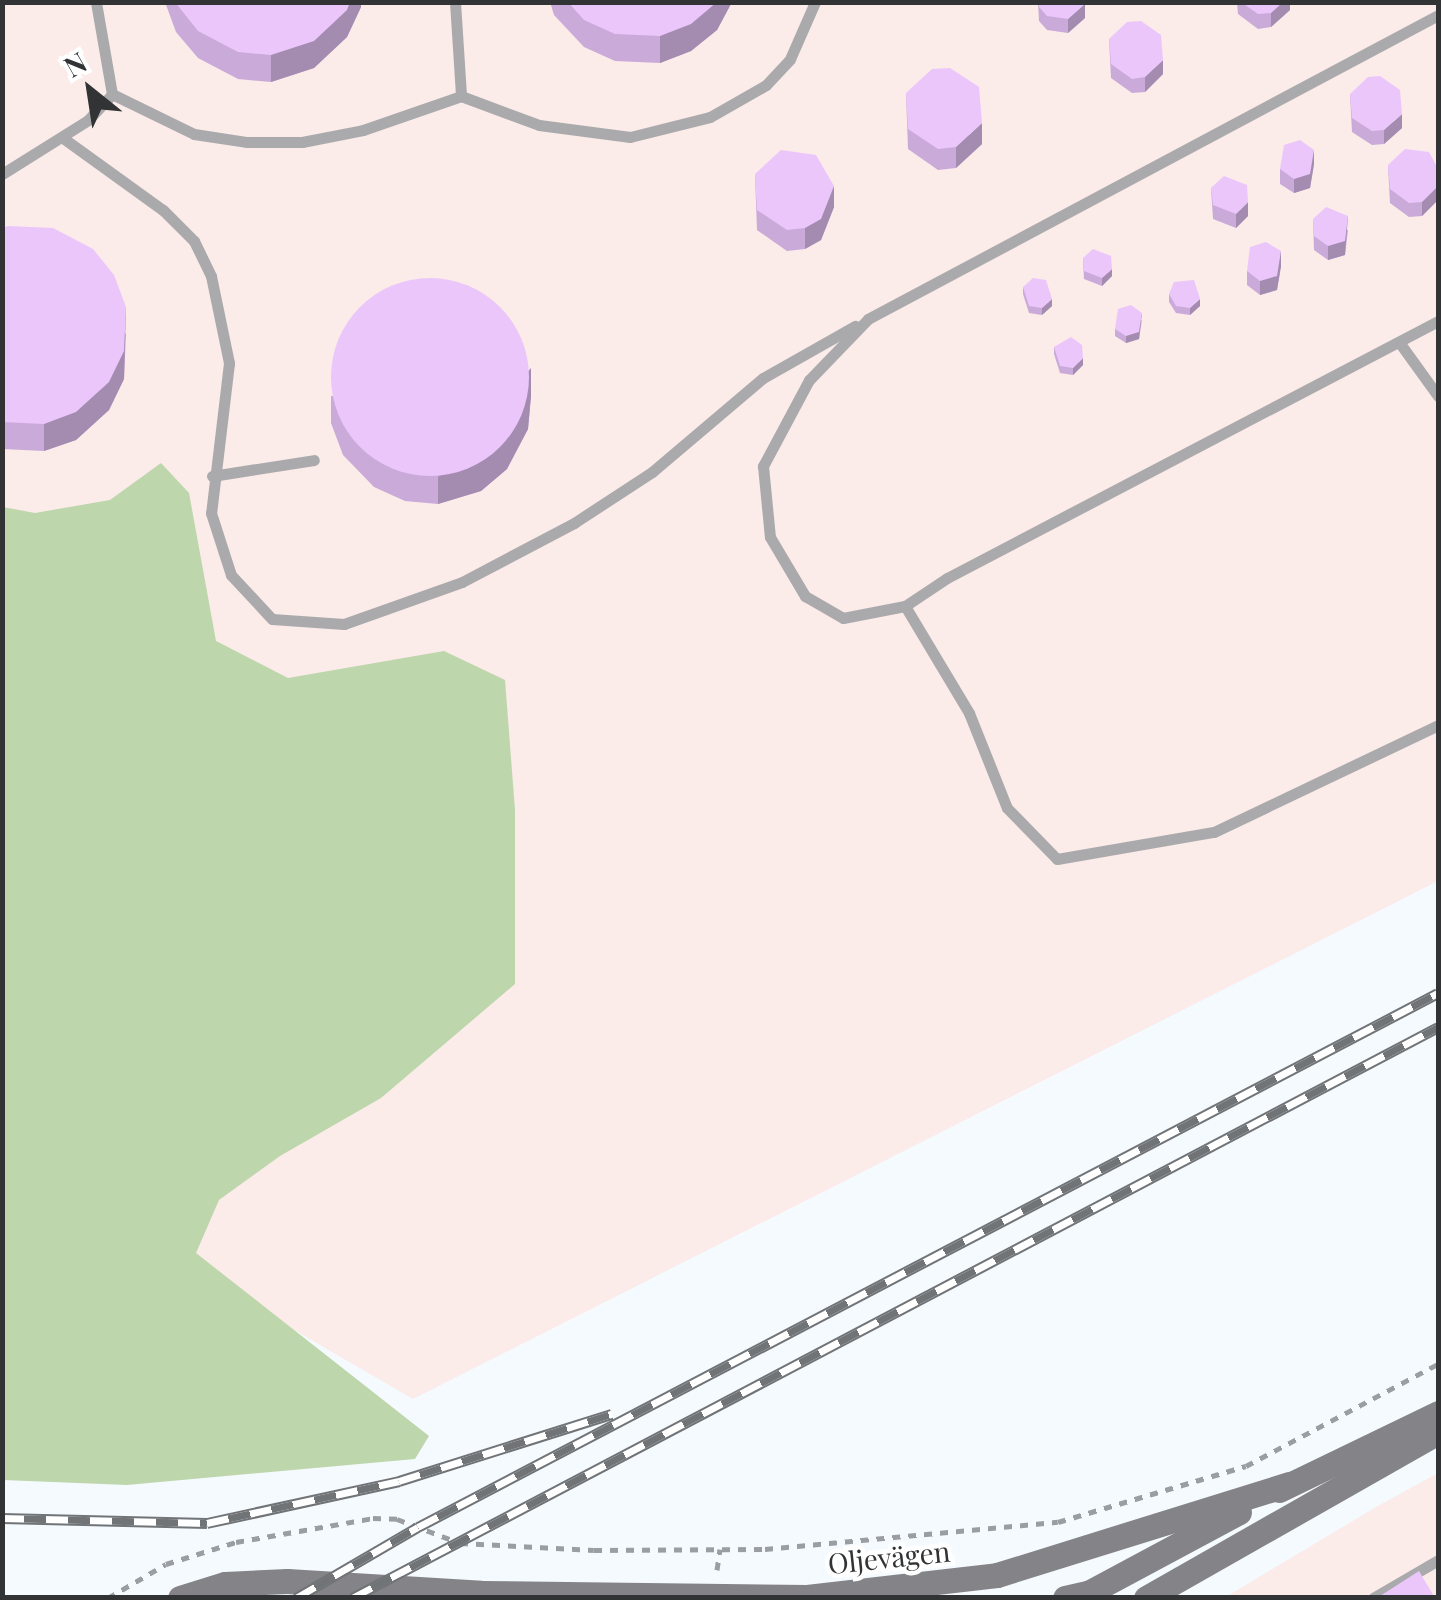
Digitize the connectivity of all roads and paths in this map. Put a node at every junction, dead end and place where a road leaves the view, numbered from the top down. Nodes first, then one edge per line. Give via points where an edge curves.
1 (96, 2) edge
2 (454, 2) edge
3 (815, 2) edge
4 (1438, 15) edge
5 (112, 94) junction
6 (461, 96) junction
7 (63, 138) junction
8 (2, 174) edge
9 (868, 319) junction
10 (1438, 321) edge
11 (1399, 342) junction
12 (1438, 396) edge
13 (314, 460) dead end
14 (212, 476) junction
15 (905, 606) junction
16 (1438, 726) edge
17 (1438, 1364) edge
18 (1438, 1413) edge
19 (1438, 1432) edge
20 (1290, 1484) junction
21 (1438, 1560) edge
22 (481, 1593) junction
23 (108, 1598) edge
24 (180, 1598) edge
25 (510, 1598) edge
26 (1065, 1598) edge
27 (1146, 1598) edge
28 (1373, 1598) edge

1 - 5 lane
2 - 6 lane
3 - 6 lane via 790,58 766,85 740,103 674,128 630,138 588,136
4 - 9 lane
5 - 6 lane via 194,134 266,142 363,130
5 - 7 lane
7 - 8 lane
7 - 14 lane via 163,210 194,241 211,276 229,363
9 - 14 lane via 763,378 652,472 574,523 462,582 344,624 272,619 247,598 219,544
9 - 15 lane via 809,380 762,466 770,537 805,596 843,618
10 - 11 lane
11 - 12 lane
11 - 15 lane
13 - 14 lane
15 - 16 lane via 969,714 1007,808 1058,859 1214,832
17 - 23 path via 1246,1466 1058,1522 765,1549 594,1550 460,1544 397,1519 373,1518 236,1542 166,1564
18 - 20 street, Oljevägen
19 - 27 street
20 - 22 street, Oljevägen via 997,1576 807,1597
20 - 26 street, Oljevägen via 1090,1592
21 - 28 lane
22 - 24 street, Oljevägen via 287,1581 225,1584
22 - 25 street, Oljevägen

